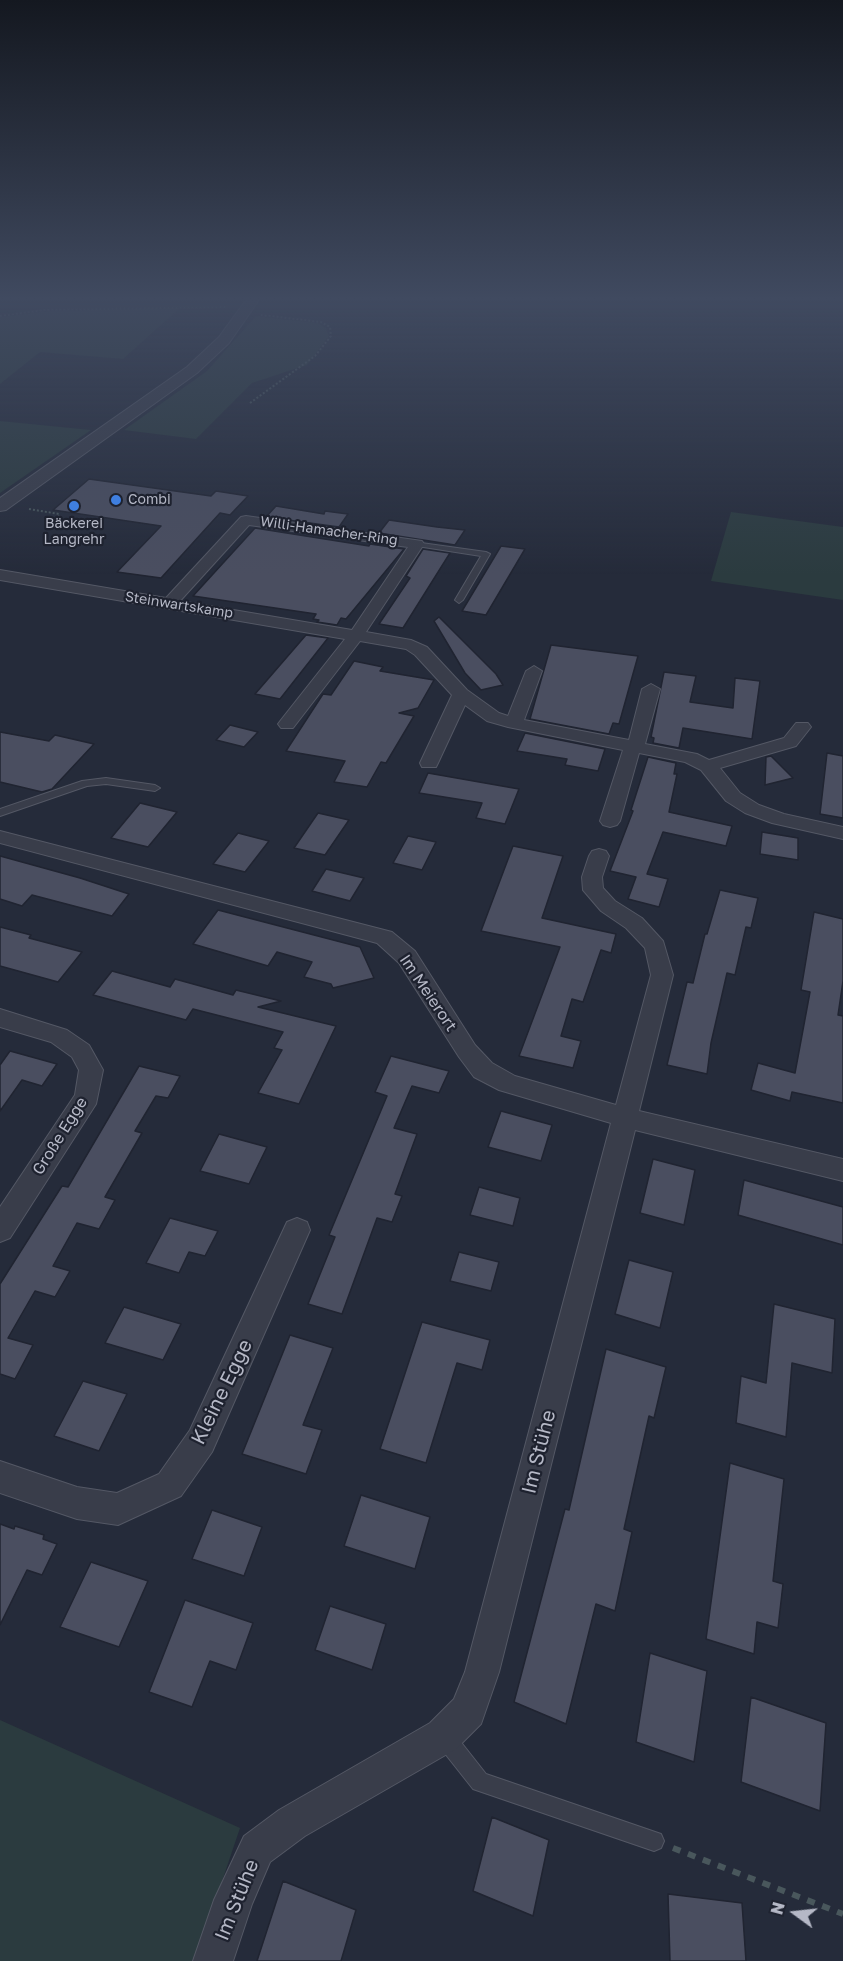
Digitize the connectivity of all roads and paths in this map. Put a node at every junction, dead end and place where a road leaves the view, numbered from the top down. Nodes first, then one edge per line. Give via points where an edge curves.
1 (162, 392) edge
2 (266, 392) edge
3 (250, 403) dead end
4 (0, 506) edge
5 (22, 508) dead end
6 (58, 521) dead end
7 (417, 544) junction
8 (0, 576) edge
9 (459, 600) dead end
10 (170, 603) junction
11 (357, 634) junction
12 (534, 671) dead end
13 (651, 689) dead end
14 (461, 694) junction
15 (514, 723) junction
16 (287, 724) dead end
17 (802, 727) dead end
18 (634, 746) junction
19 (429, 763) dead end
20 (708, 766) junction
21 (155, 788) dead end
22 (0, 813) edge
23 (610, 821) dead end
24 (843, 833) edge
25 (0, 837) edge
26 (599, 856) dead end
27 (0, 1018) edge
28 (624, 1117) junction
29 (843, 1170) edge
30 (0, 1230) edge
31 (297, 1230) dead end
32 (0, 1477) edge
33 (443, 1736) junction
34 (654, 1840) joint
35 (843, 1914) edge
36 (213, 1961) edge

1 - 4 street
2 - 3 path
5 - 6 path via 59,514
7 - 9 lane via 486,554
7 - 10 street, Willi-Hamacher-Ring via 246,520
7 - 11 street, Willi-Hamacher-Ring
8 - 10 street, Steinwartskamp
10 - 11 street, Steinwartskamp
11 - 14 street, Steinwartskamp via 411,645
11 - 16 street
12 - 15 street
13 - 18 street
14 - 15 street, Steinwartskamp via 494,717
14 - 19 street
15 - 18 street, Steinwartskamp
17 - 20 street via 790,742
18 - 20 street, Steinwartskamp via 690,758
18 - 23 street
20 - 24 street via 733,797 752,809
21 - 22 lane via 106,781 86,783
25 - 28 street, Im Meierort via 384,938 407,957 483,1070 508,1083
26 - 28 street, Im Stühe via 592,877 593,890 655,946 662,975
27 - 30 street, Große Egge via 59,1036 81,1051 91,1070 87,1097
28 - 29 street, Im Meierort
28 - 33 street, Im Stühe via 482,1672 468,1711
31 - 32 street, Kleine Egge via 201,1441 170,1485 118,1509 77,1503
33 - 34 lane via 480,1782
33 - 36 street, Im Stühe via 292,1823 257,1850
34 - 35 path

